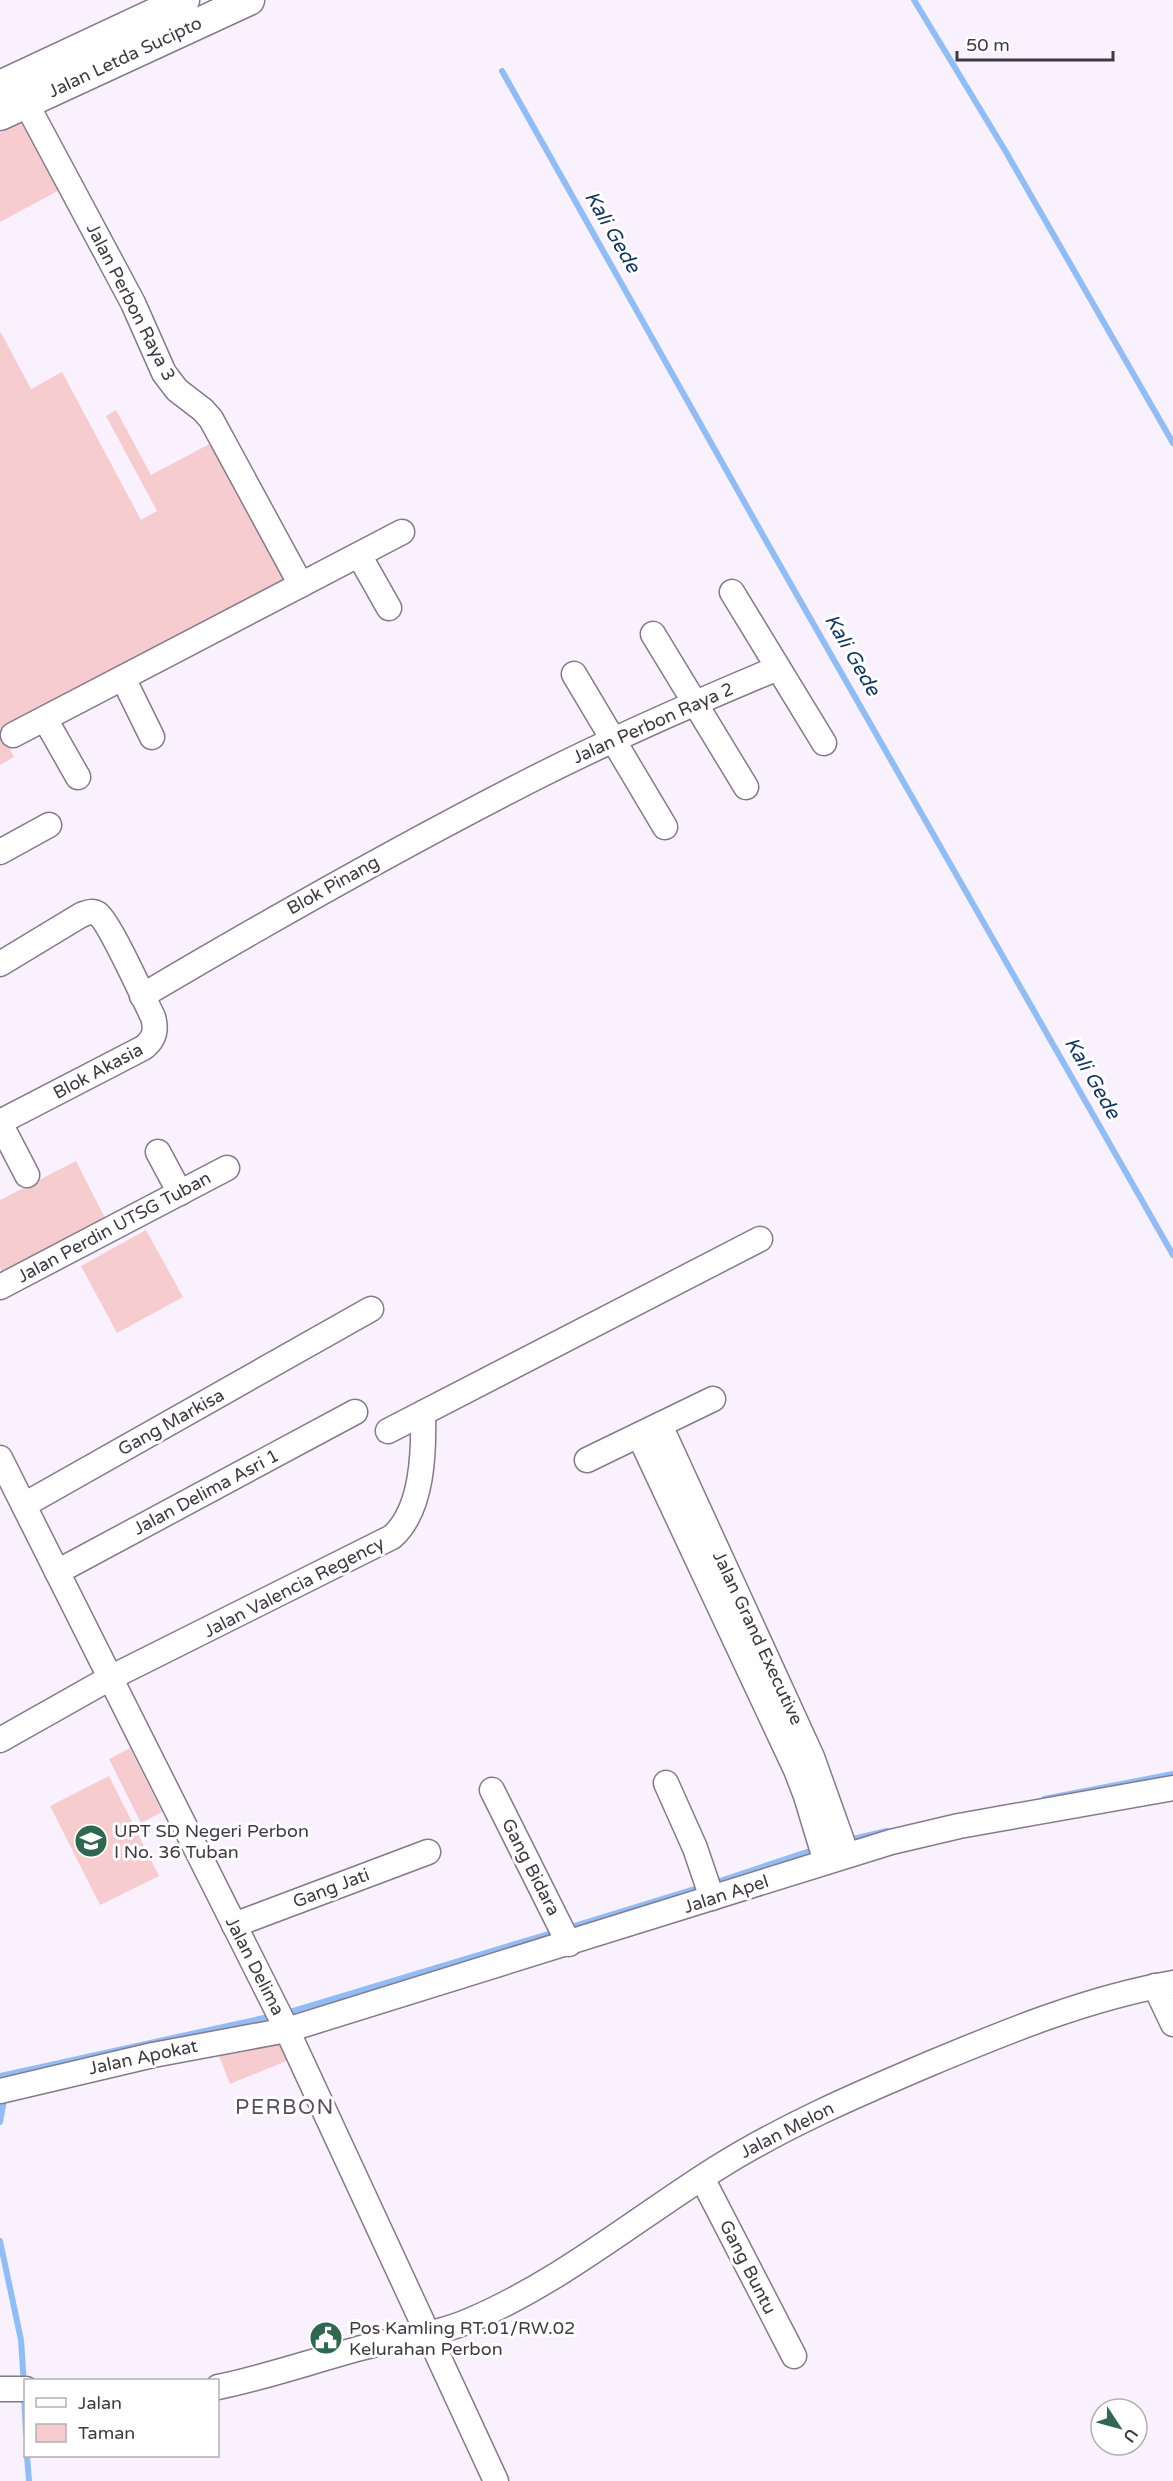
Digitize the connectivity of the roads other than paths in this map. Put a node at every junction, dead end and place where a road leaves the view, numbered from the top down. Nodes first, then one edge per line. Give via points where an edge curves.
1 (184, 0) edge
2 (249, 0) edge
3 (0, 86) edge
4 (13, 109) edge
5 (402, 532) dead end
6 (358, 555) junction
7 (301, 585) junction
8 (732, 592) dead end
9 (389, 608) dead end
10 (653, 634) dead end
11 (778, 668) junction
12 (574, 674) dead end
13 (123, 678) junction
14 (694, 703) junction
15 (45, 719) junction
16 (13, 735) dead end
17 (152, 737) dead end
18 (614, 740) junction
19 (824, 743) dead end
20 (78, 777) dead end
21 (528, 781) joint
22 (746, 787) dead end
23 (49, 825) dead end
24 (664, 827) dead end
25 (0, 852) edge
26 (0, 964) edge
27 (142, 996) junction
28 (0, 1122) edge
29 (158, 1152) dead end
30 (227, 1168) dead end
31 (27, 1175) dead end
32 (180, 1193) junction
33 (760, 1239) dead end
34 (0, 1287) edge
35 (371, 1309) dead end
36 (713, 1399) dead end
37 (355, 1412) dead end
38 (423, 1413) junction
39 (650, 1430) junction
40 (388, 1431) dead end
41 (0, 1458) edge
42 (587, 1460) dead end
43 (24, 1505) junction
44 (57, 1572) junction
45 (110, 1678) junction
46 (0, 1740) edge
47 (666, 1783) dead end
48 (1173, 1788) edge
49 (492, 1790) dead end
50 (428, 1852) dead end
51 (836, 1858) junction
52 (709, 1888) junction
53 (234, 1924) junction
54 (569, 1944) junction
55 (1164, 1984) edge
56 (281, 2018) junction
57 (1173, 2024) edge
58 (9, 2088) edge
59 (702, 2178) junction
60 (429, 2334) junction
61 (794, 2356) dead end
62 (219, 2387) edge
63 (0, 2389) edge
64 (24, 2389) edge
65 (496, 2481) edge

1 - 3 main road, Jalan Letda Sucipto
2 - 4 main road, Jalan Letda Sucipto
4 - 7 street, Jalan Perbon Raya 3 via 133,303 164,373 177,390 211,419
5 - 6 street
6 - 7 street
6 - 9 street
7 - 13 street
8 - 11 street
10 - 14 street
11 - 14 street, Jalan Perbon Raya 2
11 - 19 street
12 - 18 street
13 - 15 street
13 - 17 street
14 - 18 street, Jalan Perbon Raya 2
14 - 22 street
15 - 16 street
15 - 20 street
18 - 21 street, Jalan Perbon Raya 2
18 - 24 street
21 - 27 street, Blok Pinang via 290,909
23 - 25 street
26 - 27 street, Blok Akasia via 92,911 107,927
27 - 28 street, Blok Akasia via 155,1023 148,1044
28 - 31 street, Blok Akasia
29 - 32 street
30 - 32 street, Jalan Perdin UTSG Tuban
32 - 34 street, Jalan Perdin UTSG Tuban
33 - 38 street
35 - 43 street, Gang Markisa
36 - 39 street
37 - 44 street, Jalan Delima Asri 1
38 - 40 street
38 - 45 street, Jalan Valencia Regency via 423,1459 418,1486 407,1516 392,1537
39 - 42 street
39 - 51 street, Jalan Grand Executive via 742,1629 812,1757
41 - 43 street, Jalan Delima
43 - 44 street, Jalan Delima
44 - 45 street, Jalan Delima
45 - 46 street, Jalan Valencia Regency
45 - 53 street, Jalan Delima
47 - 52 street
48 - 51 street, Jalan Apel via 959,1826
49 - 54 street, Gang Bidara
50 - 53 street, Gang Jati
51 - 52 street, Jalan Apel
52 - 54 street, Jalan Apel
53 - 56 street, Jalan Delima
54 - 56 street, Jalan Apel
55 - 57 street
55 - 59 street, Jalan Melon via 1043,2018 881,2084 760,2142
56 - 58 street, Jalan Apokat via 153,2055
56 - 60 street, Jalan Delima
59 - 60 street, Jalan Melon via 535,2286 471,2320
59 - 61 street, Gang Buntu
60 - 62 street, Jalan Melon
60 - 65 street, Jalan Delima
63 - 64 street

